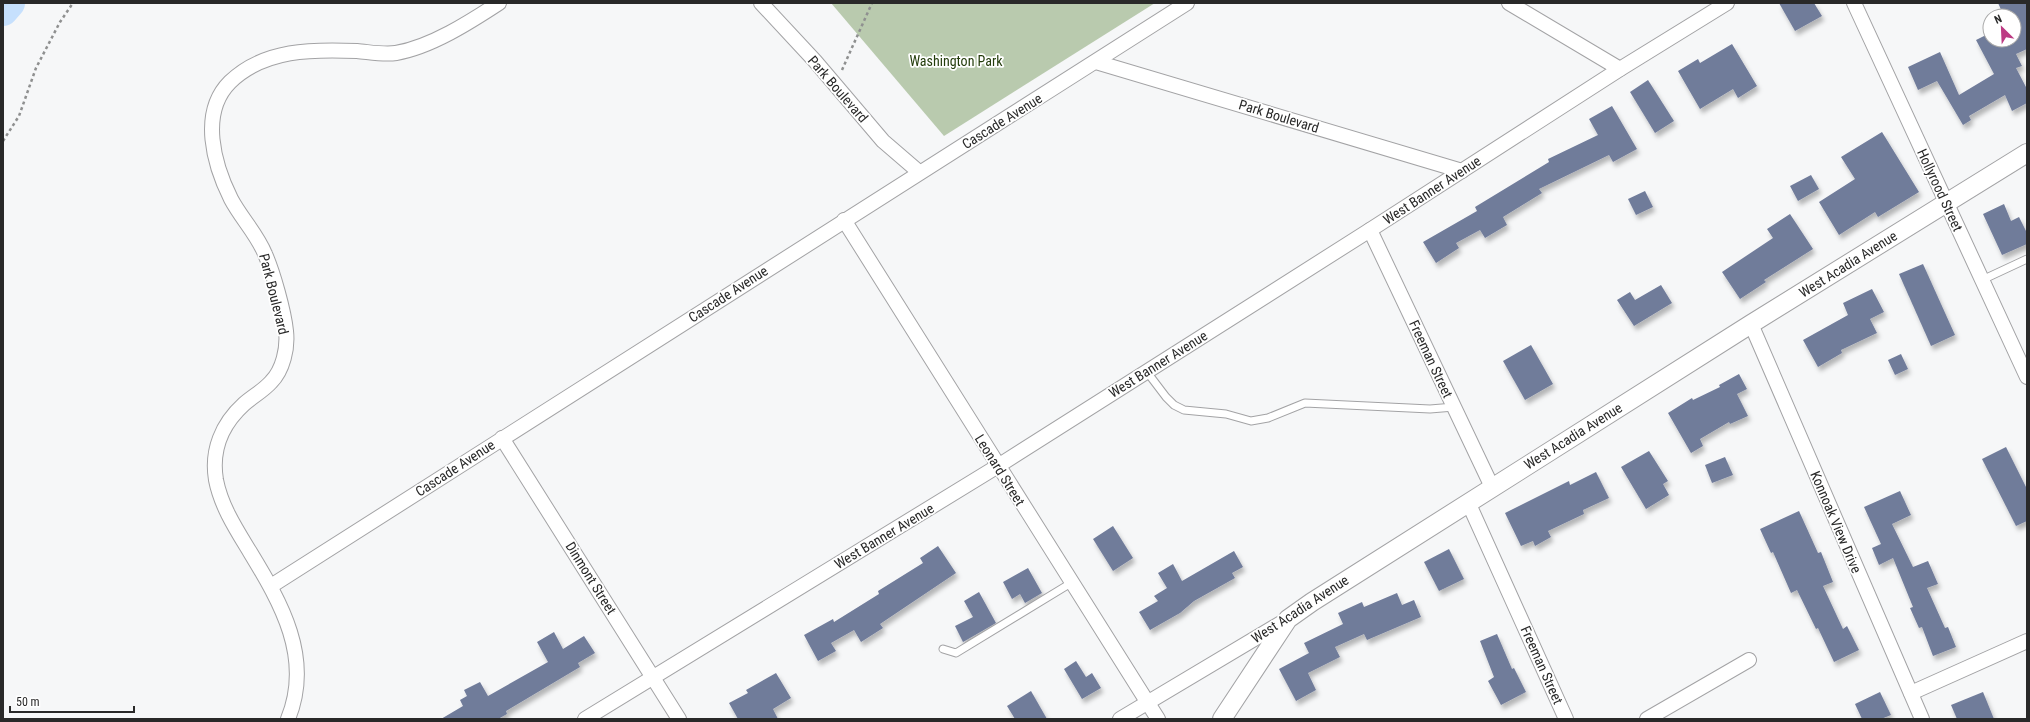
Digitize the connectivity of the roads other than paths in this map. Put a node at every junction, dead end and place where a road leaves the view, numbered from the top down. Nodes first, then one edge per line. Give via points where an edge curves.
1 (499, 3) edge
2 (761, 3) edge
3 (1187, 3) edge
4 (1509, 3) edge
5 (1727, 3) edge
6 (1854, 3) edge
7 (1096, 62) junction
8 (1620, 69) junction
9 (2027, 153) edge
10 (1462, 171) junction
11 (920, 172) junction
12 (1946, 204) junction
13 (844, 220) junction
14 (1370, 230) junction
15 (2027, 259) edge
16 (1982, 280) junction
17 (1751, 324) junction
18 (1147, 372) junction
19 (2027, 377) edge
20 (1454, 406) junction
21 (502, 438) junction
22 (998, 466) junction
23 (1492, 487) junction
24 (1468, 502) junction
25 (1072, 582) junction
26 (271, 586) junction
27 (1288, 619) junction
28 (2027, 641) edge
29 (944, 649) dead end
30 (1749, 660) dead end
31 (653, 677) junction
32 (1910, 694) junction
33 (1147, 702) junction
34 (288, 719) edge
35 (586, 719) edge
36 (679, 719) edge
37 (1120, 719) edge
38 (1158, 719) edge
39 (1222, 719) edge
40 (1566, 719) edge
41 (1647, 719) edge
42 (1922, 719) edge

1 - 26 street, Park Boulevard via 451,31 394,54 326,50 281,55 239,74 228,84 214,111 213,149 219,171 231,199 267,257 286,330 287,345 273,381 243,405 228,422 217,442 214,457 216,480 222,502
2 - 11 street, Park Boulevard via 883,141
3 - 7 street, Cascade Avenue
4 - 8 street
5 - 8 street, West Banner Avenue
6 - 12 street, Hollyrood Street
7 - 10 street, Park Boulevard
7 - 11 street, Cascade Avenue
8 - 10 street, West Banner Avenue
9 - 12 street, West Acadia Avenue
10 - 14 street, West Banner Avenue
11 - 13 street, Cascade Avenue
12 - 16 street, Hollyrood Street
12 - 17 street, West Acadia Avenue
13 - 21 street, Cascade Avenue
13 - 22 street, Leonard Street
14 - 18 street, West Banner Avenue
14 - 20 street, Freeman Street
15 - 16 lane
16 - 19 street, Hollyrood Street
17 - 23 street, West Acadia Avenue
17 - 32 street, Konnoak View Drive
18 - 20 lane via 1166,397 1184,410 1226,414 1252,421 1268,418 1306,403 1430,409
18 - 22 street, West Banner Avenue
20 - 23 street, Freeman Street
21 - 26 street, Cascade Avenue
21 - 31 street, Dinmont Street
22 - 25 street, Leonard Street
22 - 31 street, West Banner Avenue
23 - 24 street, West Acadia Avenue
24 - 27 street, West Acadia Avenue
24 - 40 street, Freeman Street
25 - 29 lane via 956,653
25 - 33 street, Leonard Street
26 - 34 street, Park Boulevard via 291,630 298,675
27 - 33 street, West Acadia Avenue
27 - 39 street
28 - 32 street
30 - 41 street
31 - 35 street, West Banner Avenue
31 - 36 street, Dinmont Street
32 - 42 street, Konnoak View Drive
33 - 37 street, West Acadia Avenue
33 - 38 street, Leonard Street

